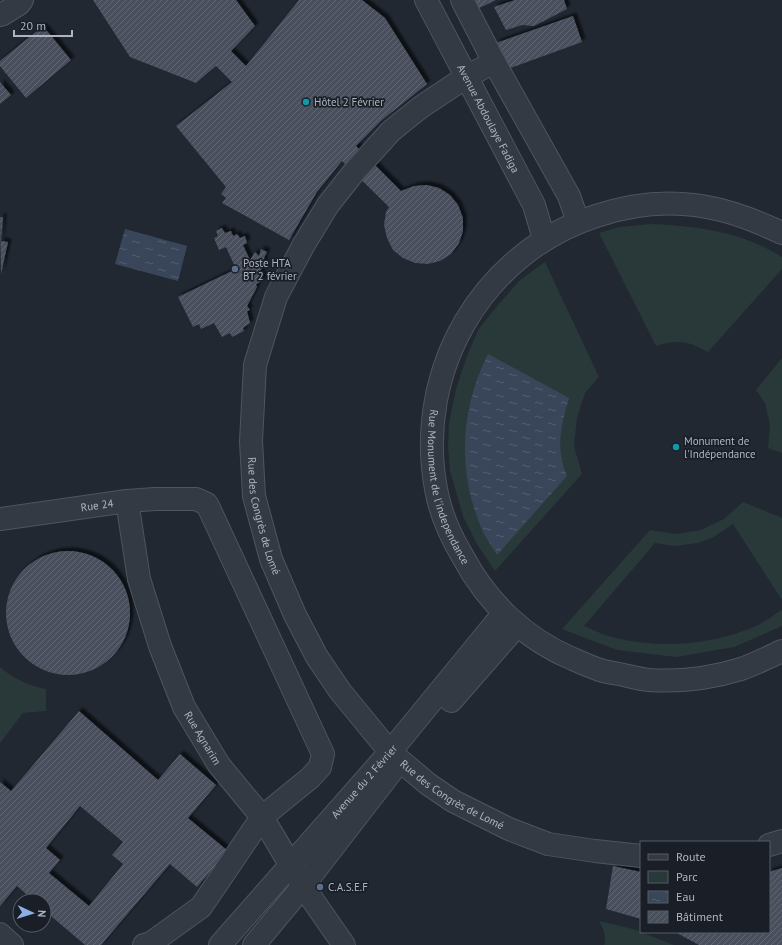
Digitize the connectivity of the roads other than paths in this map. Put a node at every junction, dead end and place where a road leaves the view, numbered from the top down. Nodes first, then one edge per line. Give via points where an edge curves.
1 (22, 0) edge
2 (426, 0) edge
3 (462, 0) edge
4 (0, 15) edge
5 (494, 62) junction
6 (466, 77) junction
7 (578, 222) junction
8 (782, 232) edge
9 (544, 239) junction
10 (128, 501) junction
11 (0, 519) edge
12 (511, 620) junction
13 (782, 651) edge
14 (395, 756) junction
15 (262, 817) junction
16 (782, 841) edge
17 (770, 845) edge
18 (640, 856) edge
19 (290, 864) junction
20 (304, 886) junction
21 (0, 934) edge
22 (12, 945) edge
23 (144, 945) edge
24 (220, 945) edge
25 (254, 945) edge
26 (344, 945) edge

1 - 4 street
2 - 6 street, Avenue Abdoulaye Fadiga
3 - 5 street
5 - 6 street, Rue des Congrès de Lomé
5 - 7 street via 569,196
6 - 9 street, Avenue Abdoulaye Fadiga via 534,205
6 - 14 street, Rue des Congrès de Lomé via 391,131 358,167 328,206 276,297 255,365 252,440 254,496 271,559 295,615 317,656 340,691
7 - 8 street, Rue Monument de l'independance via 611,211 647,204 682,204 718,209 752,219
7 - 9 street, Rue Monument de l'independance
9 - 12 street, Rue Monument de l'independance via 506,268 475,305 451,347 437,393 432,441 436,489 451,535 474,578
10 - 11 street, Rue 24
10 - 15 street, Rue Agnarim via 139,579 160,646 184,707 219,765
10 - 15 street, Rue 24 via 196,499 207,504 323,754 320,767 310,778
12 - 13 street, Rue Monument de l'independance via 557,652 586,665 601,671 648,680 696,679 742,669
12 - 14 street, Avenue du 2 Février via 492,627
14 - 18 street, Rue des Congrès de Lomé via 453,801 509,829 548,844
14 - 19 street, Avenue du 2 Février
14 - 20 street, Avenue du 2 Février
15 - 19 street, Rue Agnarim
15 - 23 street via 200,907
16 - 17 street
19 - 20 street, Rue Agnarim
19 - 24 street, Avenue du 2 Février
20 - 25 street, Avenue du 2 Février
20 - 26 street, Rue Agnarim
21 - 22 street

